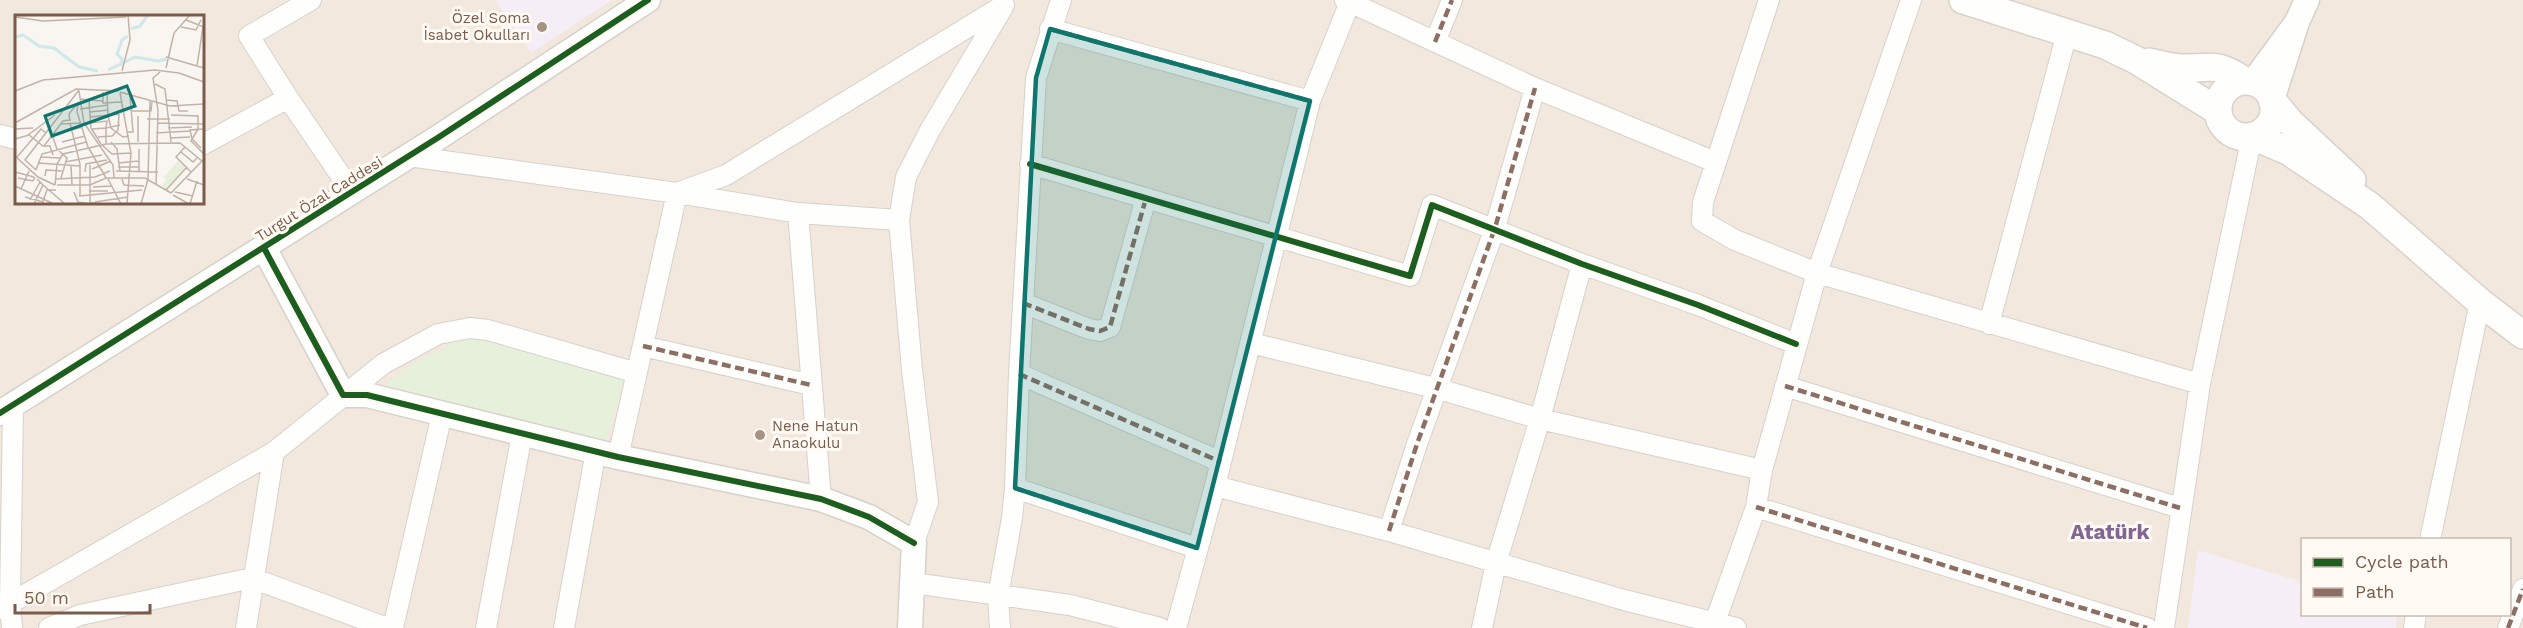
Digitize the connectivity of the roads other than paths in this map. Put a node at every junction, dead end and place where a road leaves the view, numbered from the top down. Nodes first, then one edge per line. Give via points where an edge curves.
1 (311, 0) edge
2 (648, 0) edge
3 (1061, 0) edge
4 (1452, 0) edge
5 (1769, 0) edge
6 (1911, 0) edge
7 (1963, 0) edge
8 (2307, 0) edge
9 (1348, 1) edge
10 (1005, 3) edge
11 (1050, 29) junction
12 (2067, 33) junction
13 (1435, 42) junction
14 (2136, 60) junction
15 (2257, 87) junction
16 (1535, 88) junction
17 (288, 98) junction
18 (1310, 101) junction
19 (2218, 111) junction
20 (0, 135) edge
21 (2252, 136) junction
22 (15, 139) edge
23 (204, 144) edge
24 (408, 156) junction
25 (1715, 162) junction
26 (1030, 164) junction
27 (352, 192) junction
28 (677, 193) junction
29 (1146, 198) junction
30 (2370, 206) junction
31 (798, 213) junction
32 (899, 220) junction
33 (1495, 228) junction
34 (1276, 237) junction
35 (264, 248) junction
36 (1582, 264) junction
37 (1817, 273) junction
38 (2480, 302) junction
39 (1023, 303) junction
40 (1989, 324) junction
41 (2523, 335) edge
42 (1251, 343) junction
43 (1796, 344) junction
44 (643, 346) junction
45 (637, 373) junction
46 (1018, 374) junction
47 (2200, 384) junction
48 (811, 385) junction
49 (1785, 386) junction
50 (1439, 389) junction
51 (343, 395) junction
52 (6, 410) edge
53 (442, 414) junction
54 (1540, 419) junction
55 (522, 434) junction
56 (274, 452) junction
57 (607, 454) junction
58 (1221, 462) junction
59 (1762, 470) junction
60 (1215, 486) junction
61 (1015, 488) junction
62 (821, 499) junction
63 (1756, 507) junction
64 (2180, 508) junction
65 (1389, 531) junction
66 (2430, 538) edge
67 (914, 543) junction
68 (1197, 548) junction
69 (1496, 563) junction
70 (252, 578) junction
71 (913, 583) junction
72 (2523, 589) edge
73 (998, 596) junction
74 (5, 606) edge
75 (1713, 626) edge
76 (12, 628) edge
77 (49, 628) edge
78 (246, 628) edge
79 (387, 628) edge
80 (393, 628) edge
81 (486, 628) edge
82 (564, 628) edge
83 (910, 628) edge
84 (1000, 628) edge
85 (1160, 628) edge
86 (1176, 628) edge
87 (1482, 628) edge
88 (1736, 628) edge
89 (2147, 628) edge
90 (2164, 628) edge
91 (2508, 628) edge

1 - 17 street via 249,36
2 - 24 street, Turgut Özal Caddesi
3 - 11 street
4 - 13 street
5 - 25 street
6 - 37 street
7 - 12 main road
8 - 15 street
9 - 13 street
9 - 18 street
10 - 28 street via 726,175
10 - 32 street via 906,177
11 - 18 street
11 - 26 street via 1036,78
12 - 14 main road
12 - 40 street
13 - 16 street
14 - 15 main road via 2182,68 2227,69
14 - 19 main road
15 - 19 main road via 2236,82 2222,93
15 - 21 main road via 2272,117 2261,132
15 - 30 main road via 2353,181
16 - 25 street
16 - 33 street
17 - 23 street
17 - 27 street
18 - 34 street
19 - 21 main road via 2226,128
20 - 22 street
21 - 30 main road via 2288,152
21 - 47 street
24 - 27 street, Turgut Özal Caddesi
24 - 28 street
25 - 37 street via 1703,202 1702,221 1735,240
26 - 29 street
26 - 39 street
27 - 35 street, Turgut Özal Caddesi
28 - 31 street
28 - 44 street
29 - 34 street
29 - 39 street via 1110,327 1100,331 1089,329
30 - 38 main road
31 - 32 street
31 - 48 street
32 - 67 street via 928,502
33 - 34 street via 1432,205 1410,276
33 - 36 street
33 - 50 street
34 - 42 street
35 - 51 street
35 - 52 street, Turgut Özal Caddesi
36 - 43 street
36 - 54 street
37 - 40 street
37 - 43 street
38 - 41 main road
38 - 66 street
39 - 46 street
40 - 47 street
42 - 50 street
42 - 58 street
43 - 49 street
44 - 45 street
44 - 48 street
45 - 51 street via 470,328 438,334 383,364
45 - 57 street
46 - 58 street
46 - 61 street
47 - 64 street
48 - 62 street
49 - 59 street
49 - 64 street
50 - 54 street
50 - 65 street
51 - 53 street via 367,394
51 - 56 street
52 - 74 street
53 - 55 street
53 - 80 street
54 - 59 street
54 - 69 street
55 - 57 street
55 - 81 street
56 - 70 street
56 - 74 street
57 - 62 street
57 - 82 street
58 - 60 street
59 - 63 street
60 - 65 street
60 - 68 street
61 - 68 street
61 - 73 street
62 - 67 street via 869,517
63 - 75 street
63 - 89 street
64 - 90 street
65 - 69 street
67 - 71 street
68 - 86 street
69 - 75 street
69 - 87 street
70 - 77 street via 80,615
70 - 78 street
70 - 79 street
71 - 73 street
71 - 83 street
72 - 91 street
73 - 84 street
73 - 85 street via 1070,605
74 - 76 street
75 - 88 street

